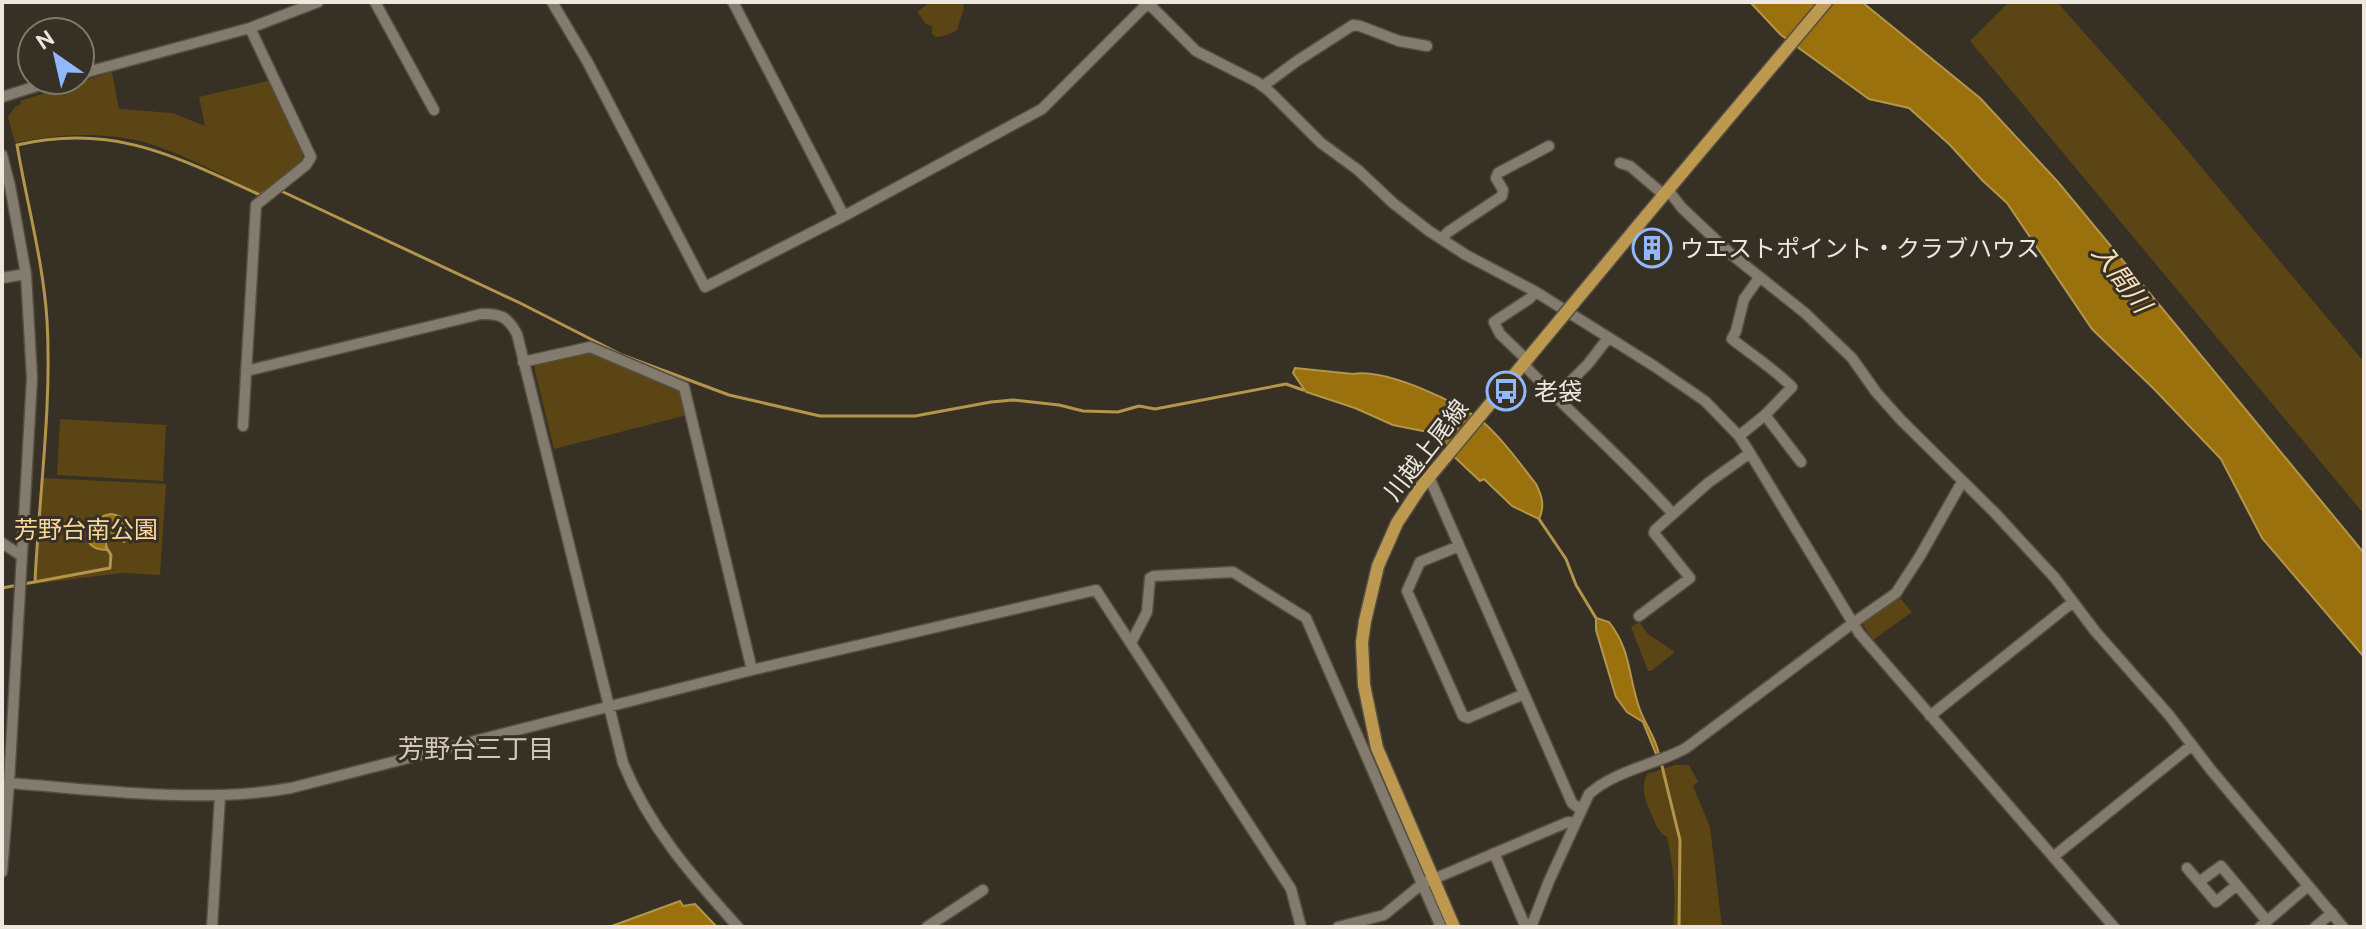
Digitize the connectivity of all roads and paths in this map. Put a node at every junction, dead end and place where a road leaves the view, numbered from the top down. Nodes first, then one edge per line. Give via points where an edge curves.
1 (318, 2) edge
2 (375, 2) edge
3 (552, 2) edge
4 (733, 2) edge
5 (1147, 2) edge
6 (1826, 2) edge
7 (250, 28) junction
8 (1427, 46) dead end
9 (96, 70) edge
10 (1263, 86) junction
11 (434, 110) dead end
12 (1549, 146) dead end
13 (2, 155) edge
14 (1620, 163) dead end
15 (1669, 189) junction
16 (844, 216) junction
17 (1441, 239) junction
18 (26, 274) junction
19 (2, 278) edge
20 (1759, 278) junction
21 (1536, 292) junction
22 (1608, 338) junction
23 (523, 362) junction
24 (1525, 362) junction
25 (246, 371) junction
26 (1555, 397) junction
27 (1765, 415) junction
28 (243, 426) dead end
29 (1739, 436) junction
30 (1750, 453) junction
31 (1801, 462) dead end
32 (1429, 477) junction
33 (1962, 482) junction
34 (1673, 514) junction
35 (2, 543) edge
36 (1459, 546) junction
37 (22, 556) junction
38 (2073, 602) junction
39 (1639, 616) dead end
40 (1853, 623) junction
41 (1131, 643) junction
42 (752, 670) junction
43 (1524, 694) junction
44 (608, 709) junction
45 (1930, 716) junction
46 (2192, 745) junction
47 (9, 783) junction
48 (220, 796) junction
49 (1581, 810) junction
50 (1575, 823) junction
51 (1494, 853) junction
52 (2053, 857) junction
53 (2187, 868) dead end
54 (2, 872) edge
55 (1428, 881) junction
56 (2199, 882) junction
57 (2237, 885) junction
58 (2308, 886) junction
59 (983, 890) dead end
60 (2332, 913) junction
61 (2263, 924) edge
62 (212, 927) edge
63 (738, 927) edge
64 (927, 927) edge
65 (1301, 927) edge
66 (1338, 927) edge
67 (1441, 927) edge
68 (1454, 927) edge
69 (1530, 927) edge
70 (2114, 927) edge
71 (2315, 927) edge
72 (2343, 927) edge

1 - 7 street
2 - 11 street
3 - 16 street via 705,287
4 - 16 street
5 - 10 street via 1196,51
5 - 16 street via 1042,109
6 - 15 main road, 川越上尾線
7 - 9 street
7 - 25 street via 311,157 256,205
8 - 10 street via 1353,25
10 - 17 street via 1321,143
12 - 17 street via 1498,173 1502,196
13 - 18 street
14 - 15 street
15 - 20 street via 1682,208
15 - 24 main road, 川越上尾線, bridge
17 - 21 street
18 - 19 street
18 - 37 street via 32,378
20 - 27 street via 1744,299 1732,339 1792,387
20 - 33 street via 1852,358 1884,401
21 - 22 street
21 - 24 street via 1494,322
22 - 26 street
22 - 29 street via 1705,401
23 - 25 street via 517,334 509,320 495,313
23 - 42 street via 590,347 684,387
23 - 44 street
24 - 26 street
24 - 32 main road, 川越上尾線
25 - 28 street
26 - 34 street
27 - 29 street
27 - 31 street
29 - 30 street
30 - 34 street
30 - 40 street
32 - 36 street
32 - 55 main road, 川越上尾線 via 1389,539 1369,596 1362,642 1364,685 1377,748
33 - 38 street
33 - 40 street via 1896,593
34 - 39 street via 1654,533 1690,578
35 - 37 street
36 - 43 street
36 - 43 street via 1420,562 1407,591 1463,716
37 - 47 street
38 - 45 street
38 - 46 street
40 - 45 street
40 - 49 street via 1686,748 1601,784
41 - 42 street via 1091,590
41 - 55 street via 1147,612 1154,576 1233,572 1306,618
41 - 65 street via 1291,889
42 - 44 street
43 - 49 street via 1572,803
44 - 48 street via 291,788
44 - 63 street via 641,804 674,854
45 - 52 street
46 - 52 street
46 - 58 street
47 - 48 street
47 - 54 street
48 - 62 street
49 - 50 street
50 - 51 street
50 - 69 street
51 - 55 street
51 - 69 street
52 - 70 street
53 - 56 street
55 - 66 street via 1384,915
55 - 67 street
55 - 68 main road, 川越上尾線
56 - 57 street via 2221,866
56 - 57 street via 2216,902
57 - 61 street
58 - 60 street
58 - 61 street
59 - 64 street
60 - 71 street
60 - 72 street

